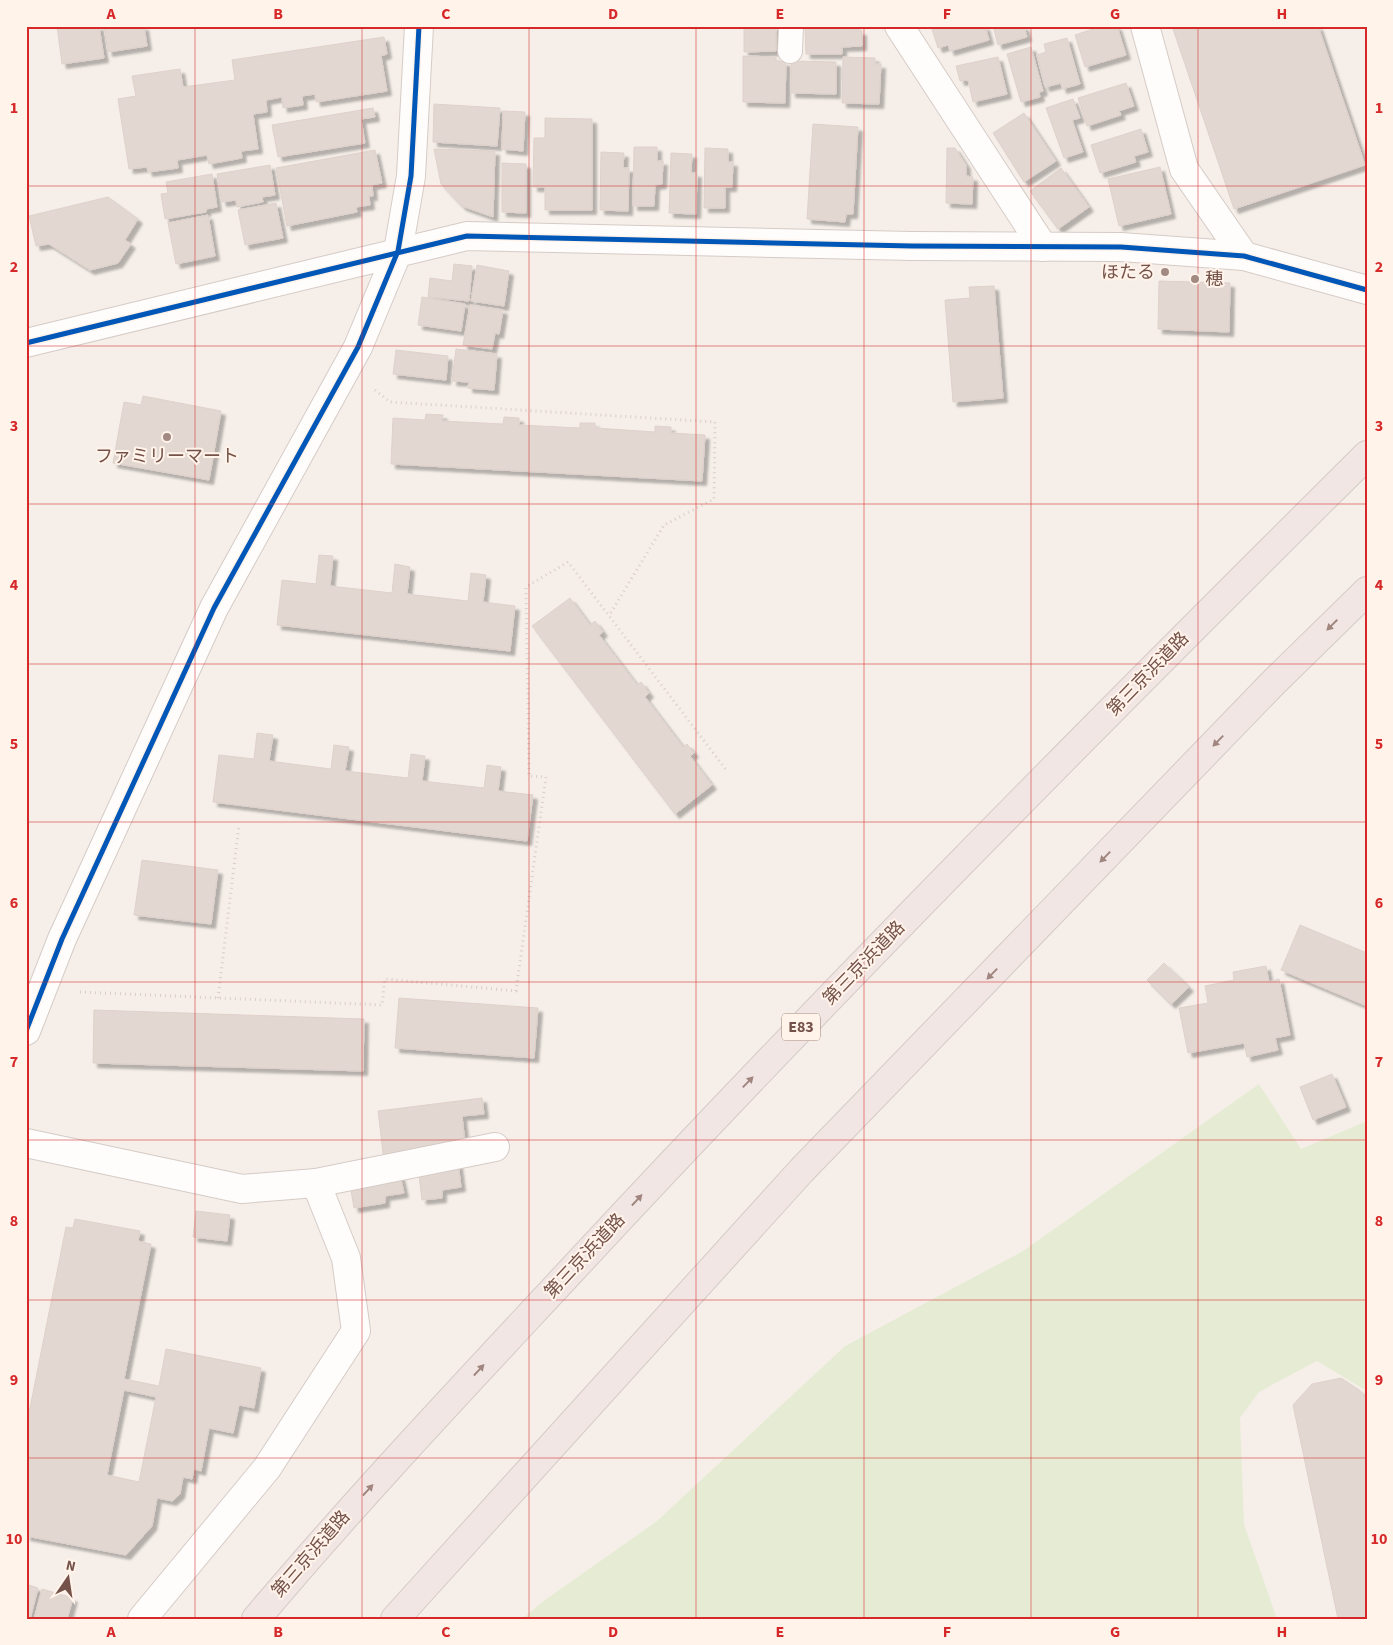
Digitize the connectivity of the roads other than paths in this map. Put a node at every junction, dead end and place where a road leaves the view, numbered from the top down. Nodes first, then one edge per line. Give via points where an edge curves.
1 (419, 26) edge
2 (791, 26) edge
3 (899, 26) edge
4 (1145, 26) edge
5 (790, 51) dead end
6 (1043, 247) junction
7 (398, 251) junction
8 (1244, 256) junction
9 (1366, 290) edge
10 (26, 342) edge
11 (1367, 454) edge
12 (1367, 591) edge
13 (26, 1031) edge
14 (26, 1143) edge
15 (495, 1147) dead end
16 (316, 1183) junction
17 (142, 1619) edge
18 (256, 1619) edge
19 (395, 1619) edge

1 - 7 street via 411,176
2 - 5 lane
3 - 6 street
4 - 8 street via 1184,169
6 - 7 street via 467,236
6 - 8 street via 1121,247
7 - 10 street
7 - 13 street via 358,347 214,608 62,939
8 - 9 street
18 -> 11 highway, 第三京浜道路 / E83 via 334,1526 727,1103
12 -> 19 highway via 1273,683 801,1171
14 - 16 street via 242,1189
15 - 16 street
16 - 17 street via 346,1258 356,1331 267,1468

